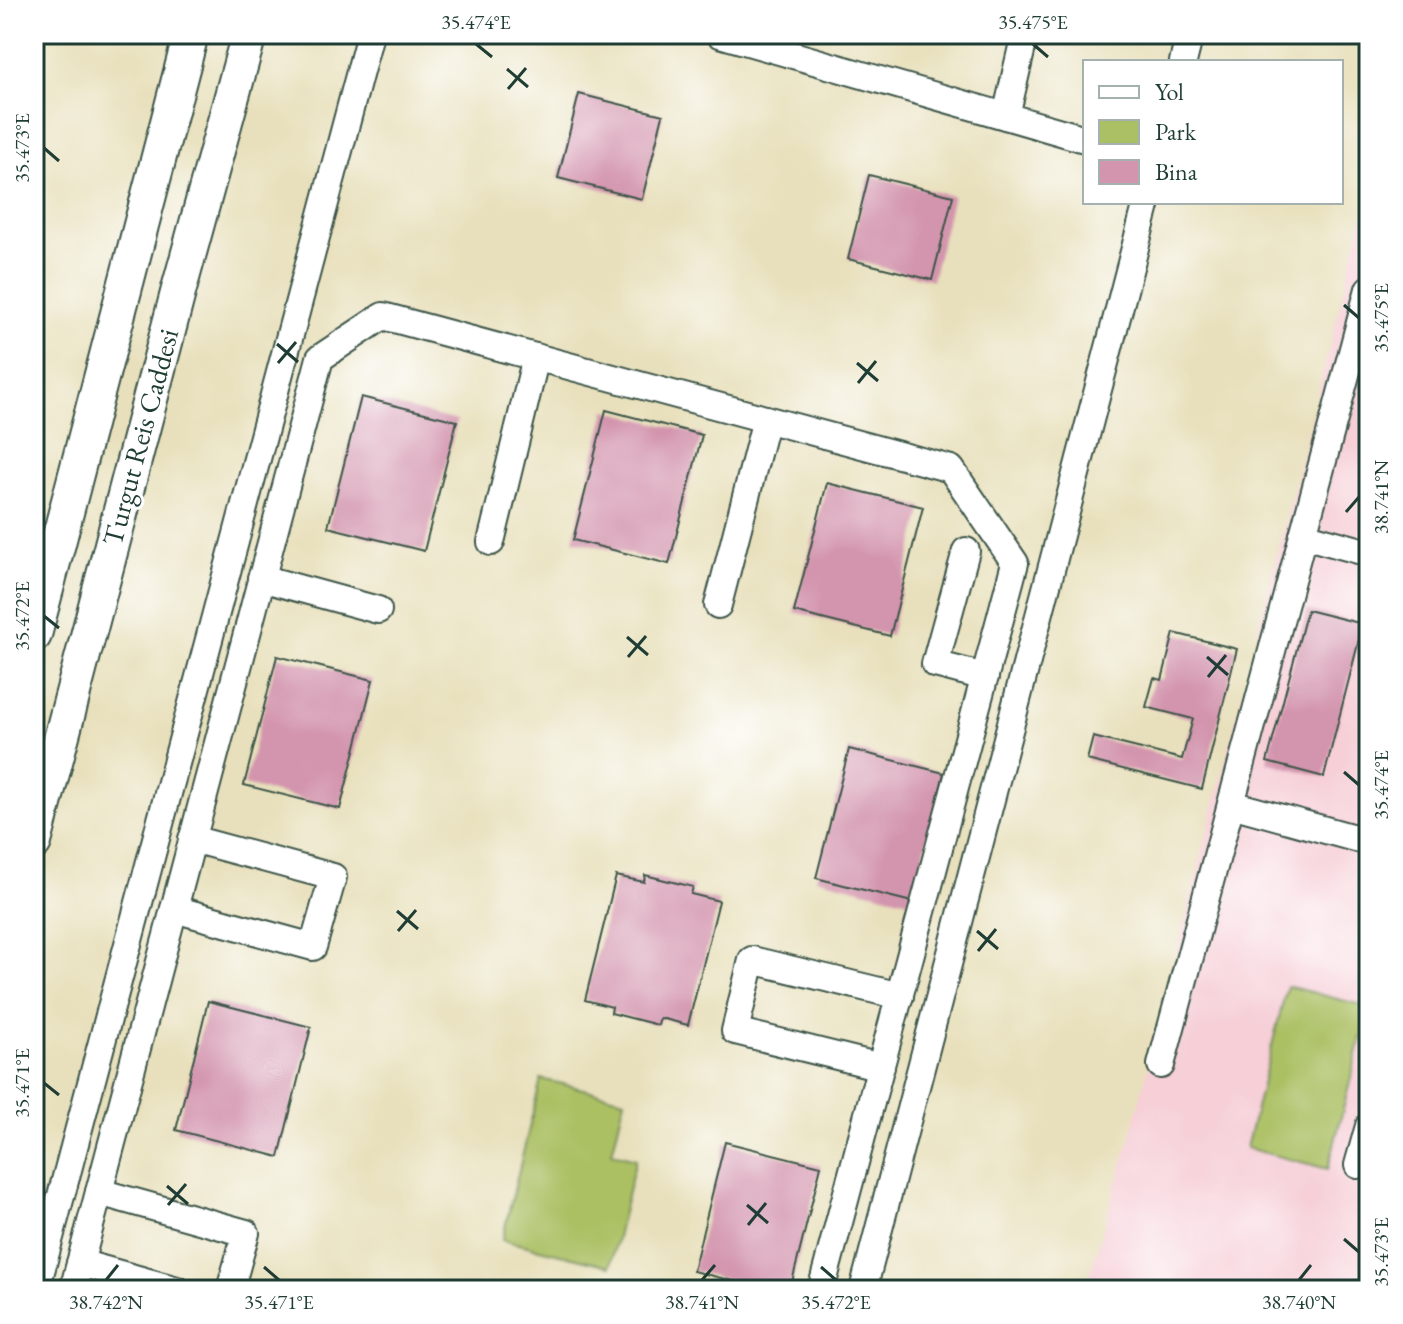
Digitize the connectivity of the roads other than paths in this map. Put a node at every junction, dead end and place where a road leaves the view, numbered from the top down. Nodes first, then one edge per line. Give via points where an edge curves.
1 (191, 34) edge
2 (249, 34) edge
3 (370, 34) edge
4 (720, 34) edge
5 (1025, 34) edge
6 (1190, 34) edge
7 (764, 40) edge
8 (1184, 60) edge
9 (1006, 116) junction
10 (1083, 138) edge
11 (1146, 204) edge
12 (1369, 289) edge
13 (536, 357) junction
14 (766, 419) junction
15 (1303, 535) junction
16 (491, 542) dead end
17 (966, 551) dead end
18 (1369, 553) edge
19 (261, 578) junction
20 (718, 605) dead end
21 (378, 610) dead end
22 (34, 635) edge
23 (985, 677) junction
24 (1231, 804) junction
25 (192, 839) junction
26 (34, 842) edge
27 (1369, 842) edge
28 (174, 909) junction
29 (900, 996) junction
30 (1161, 1065) dead end
31 (881, 1067) junction
32 (1369, 1126) edge
33 (1358, 1165) dead end
34 (99, 1192) junction
35 (44, 1219) edge
36 (89, 1232) junction
37 (80, 1263) junction
38 (36, 1290) edge
39 (73, 1290) edge
40 (177, 1290) edge
41 (230, 1290) edge
42 (821, 1290) edge
43 (863, 1290) edge

1 - 22 street, Turgut Reis Caddesi
2 - 26 street, Turgut Reis Caddesi
3 - 35 street
4 - 7 street
5 - 9 street
6 - 8 street
7 - 9 street
9 - 10 street
11 - 43 street
12 - 15 street
13 - 14 street
13 - 16 street
13 - 19 street via 383,316 320,358
14 - 20 street
14 - 23 street via 951,469 1015,563
15 - 18 street
15 - 24 street
17 - 23 street via 935,664
19 - 21 street
19 - 25 street
23 - 29 street
24 - 27 street
24 - 30 street
25 - 28 street
25 - 28 street via 333,877 313,947
28 - 34 street
29 - 31 street
29 - 31 street via 752,960 735,1031
31 - 42 street
32 - 33 street
34 - 36 street
34 - 41 street via 246,1233
35 - 36 street
35 - 38 street
36 - 37 street
37 - 39 street
37 - 40 street

